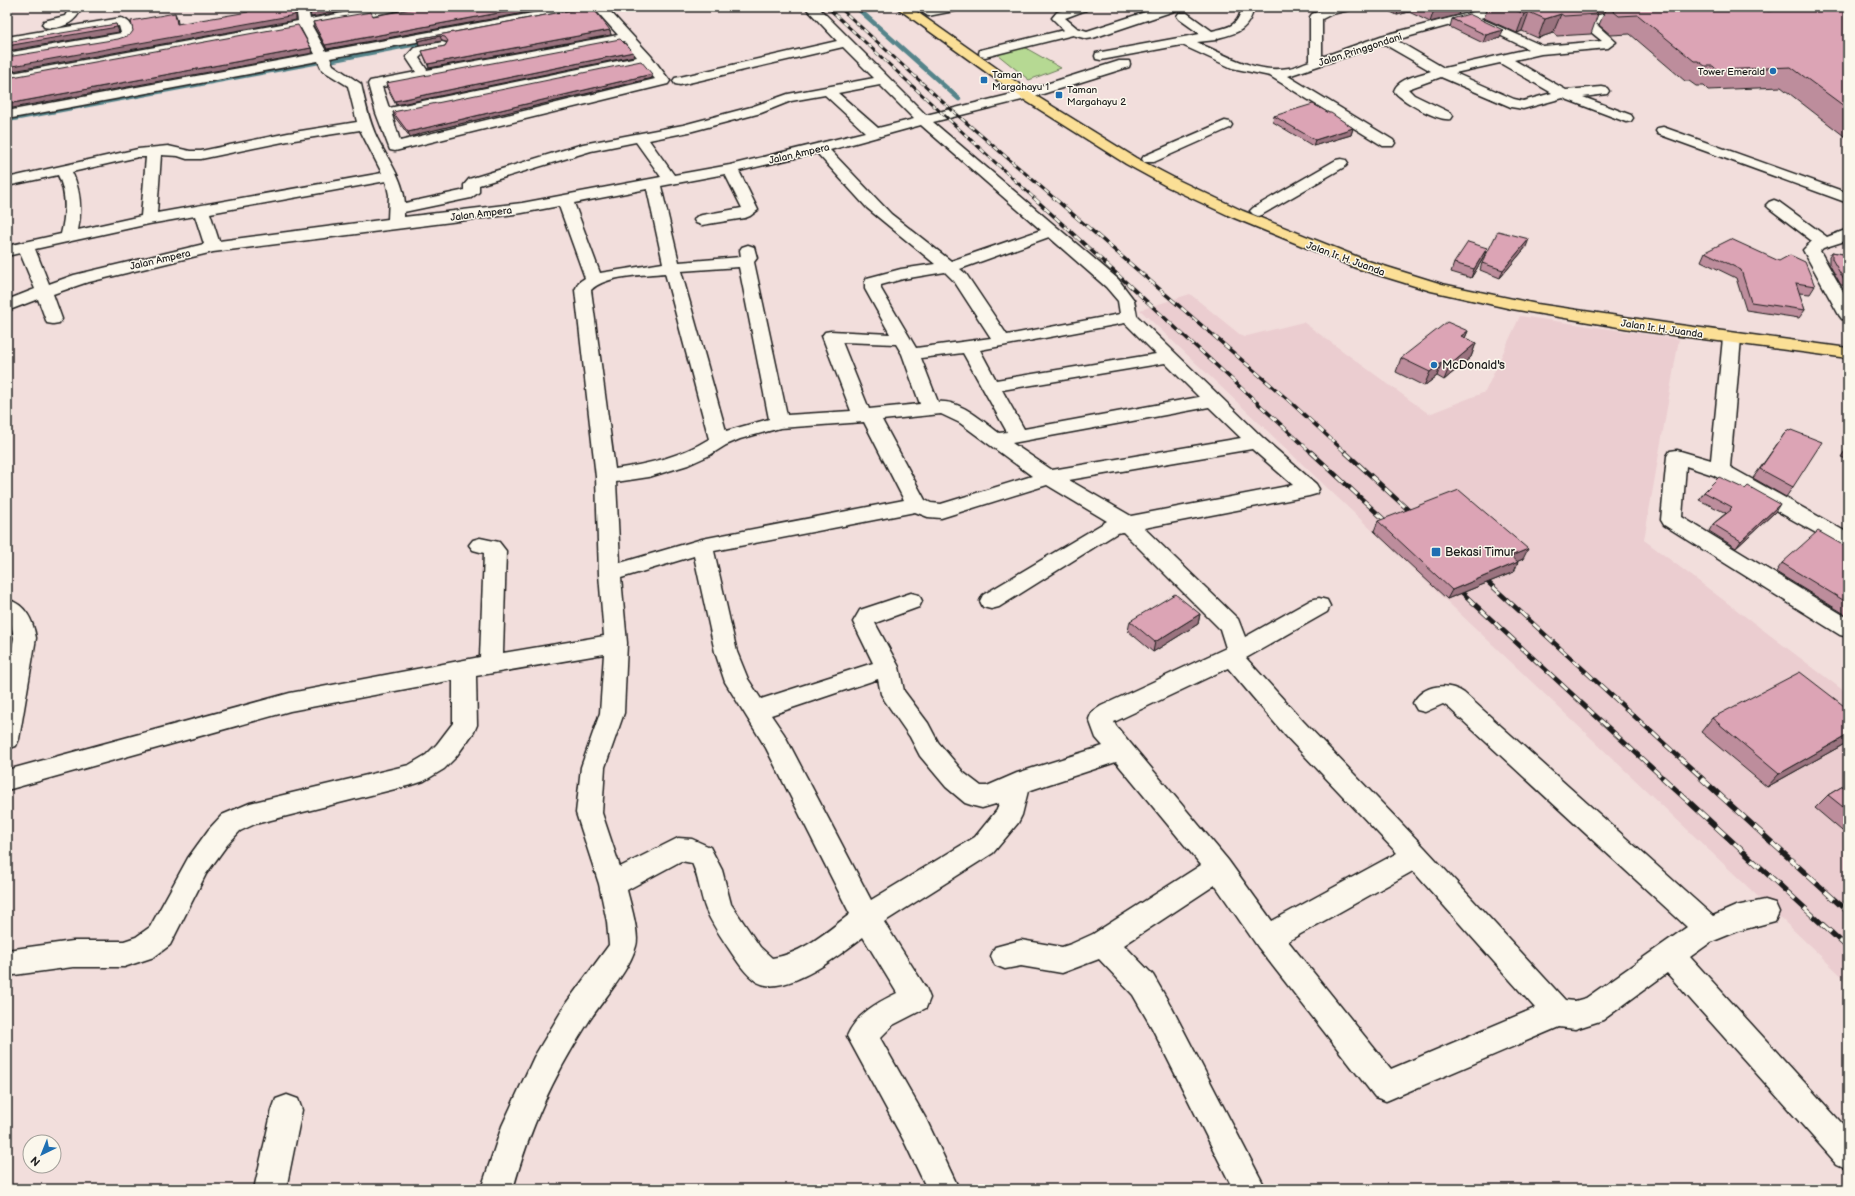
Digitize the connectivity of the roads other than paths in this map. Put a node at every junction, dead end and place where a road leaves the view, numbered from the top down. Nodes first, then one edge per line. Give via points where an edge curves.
1 (76, 7) edge
2 (313, 7) edge
3 (395, 7) edge
4 (584, 7) edge
5 (810, 7) edge
6 (904, 7) edge
7 (956, 7) edge
8 (1082, 7) edge
9 (1174, 7) edge
10 (1248, 7) edge
11 (1345, 7) edge
12 (1450, 7) edge
13 (1506, 7) edge
14 (1680, 7) edge
15 (603, 11) edge
16 (922, 12) edge
17 (1316, 12) edge
18 (1183, 16) dead end
19 (1468, 17) junction
20 (304, 23) junction
21 (35, 24) dead end
22 (521, 31) edge
23 (1072, 31) junction
24 (626, 37) junction
25 (1212, 37) junction
26 (1385, 39) junction
27 (7, 41) edge
28 (847, 42) junction
29 (1186, 42) junction
30 (450, 45) edge
31 (1541, 50) junction
32 (985, 53) junction
33 (7, 57) edge
34 (1502, 58) junction
35 (646, 59) junction
36 (1090, 60) dead end
37 (326, 62) junction
38 (1316, 63) junction
39 (1124, 64) dead end
40 (1078, 65) dead end
41 (1442, 72) junction
42 (1275, 74) junction
43 (424, 75) junction
44 (7, 78) edge
45 (884, 80) junction
46 (663, 81) junction
47 (680, 81) dead end
48 (827, 90) junction
49 (1030, 90) junction
50 (1602, 91) dead end
51 (1564, 94) junction
52 (383, 112) junction
53 (7, 115) edge
54 (1446, 116) dead end
55 (1626, 118) dead end
56 (923, 120) junction
57 (364, 125) junction
58 (1225, 125) dead end
59 (1663, 131) dead end
60 (875, 133) junction
61 (640, 138) junction
62 (1388, 143) dead end
63 (820, 148) junction
64 (154, 151) junction
65 (378, 154) junction
66 (1149, 159) junction
67 (1340, 163) dead end
68 (63, 169) junction
69 (730, 169) junction
70 (391, 176) junction
71 (671, 181) junction
72 (7, 182) edge
73 (653, 184) junction
74 (1848, 198) edge
75 (565, 200) junction
76 (1774, 205) dead end
77 (201, 210) junction
78 (1258, 211) junction
79 (397, 216) junction
80 (149, 218) junction
81 (702, 220) dead end
82 (1052, 231) junction
83 (1848, 234) edge
84 (68, 238) junction
85 (1825, 242) junction
86 (26, 247) junction
87 (214, 247) junction
88 (7, 251) edge
89 (949, 267) junction
90 (672, 268) junction
91 (594, 280) junction
92 (44, 291) junction
93 (1531, 304) junction
94 (7, 306) edge
95 (1848, 315) edge
96 (1129, 317) junction
97 (53, 319) dead end
98 (901, 338) junction
99 (1732, 338) junction
100 (1001, 339) junction
101 (1848, 342) edge
102 (969, 347) junction
103 (1848, 353) edge
104 (911, 354) junction
105 (1169, 357) junction
106 (991, 386) junction
107 (1214, 400) junction
108 (931, 409) junction
109 (866, 416) junction
110 (779, 422) junction
111 (1018, 435) junction
112 (995, 440) junction
113 (719, 441) junction
114 (1256, 442) junction
115 (1720, 470) junction
116 (606, 477) junction
117 (1051, 477) junction
118 (917, 505) junction
119 (1127, 523) junction
120 (1848, 542) edge
121 (480, 545) dead end
122 (702, 546) junction
123 (610, 574) junction
124 (1771, 582) junction
125 (911, 601) dead end
126 (991, 601) dead end
127 (1319, 606) dead end
128 (7, 607) edge
129 (1848, 629) edge
130 (1848, 640) edge
131 (616, 643) junction
132 (1234, 654) junction
133 (491, 664) junction
134 (887, 667) junction
135 (464, 669) junction
136 (1425, 703) dead end
137 (756, 710) junction
138 (7, 739) edge
139 (1120, 750) junction
140 (7, 780) edge
141 (1017, 784) junction
142 (1416, 856) junction
143 (1219, 868) junction
144 (612, 884) junction
145 (1765, 912) dead end
146 (866, 918) junction
147 (1709, 930) junction
148 (1268, 938) junction
149 (1103, 943) junction
150 (1670, 955) junction
151 (1005, 956) dead end
152 (7, 963) edge
153 (1558, 1013) junction
154 (286, 1110) dead end
155 (1848, 1153) edge
156 (270, 1189) edge
157 (497, 1189) edge
158 (943, 1189) edge
159 (1250, 1189) edge

1 - 21 street via 70,19
2 - 20 street via 303,14
3 - 20 street
4 - 37 street
5 - 28 street
6 - 16 highway, Jalan Ir. H. Juanda
7 - 16 street
8 - 23 street via 1058,18
9 - 23 street via 1093,34
10 - 25 street via 1247,16 1235,30
11 - 17 street via 1328,12
12 - 19 street
13 - 19 street, Jalan Pringgondani
14 - 31 street via 1589,22 1610,42 1604,45
15 - 22 street
15 - 24 street
16 - 32 highway, Jalan Ir. H. Juanda
16 - 49 highway, Jalan Ir. H. Juanda
17 - 38 street
18 - 25 street
19 - 26 street, Jalan Pringgondani
19 - 31 street
20 - 37 street
20 - 44 street
23 - 32 street
24 - 35 street
24 - 43 street
25 - 29 street
26 - 38 street, Jalan Pringgondani
26 - 41 street
27 - 33 street via 121,22 126,25 128,32 128,35 120,38
28 - 45 street
28 - 47 street
29 - 36 street via 1129,50
29 - 42 street, Jalan Pringgondani via 1226,61 1252,70
30 - 43 street via 414,54 412,58
31 - 34 street
32 - 49 highway, Jalan Ir. H. Juanda
34 - 41 street
34 - 51 street
35 - 46 street
35 - 52 street
37 - 53 street
37 - 57 street via 354,84
38 - 42 street, Jalan Pringgondani via 1291,72
39 - 49 street
40 - 49 street
41 - 51 street via 1511,104 1523,105
41 - 54 street via 1411,82 1400,91
42 - 62 street
43 - 52 street via 375,84
45 - 48 street
45 - 56 street
46 - 52 street via 395,148
46 - 65 street via 665,85 658,88 602,105
48 - 60 street
48 - 61 street via 788,98 756,110 684,129
49 - 56 street, Jalan Ampera
49 - 66 highway, Jalan Ir. H. Juanda
49 - 93 highway, Jalan Ir. H. Juanda via 1105,146 1191,192 1248,218 1316,247 1410,281 1461,294
50 - 51 street
51 - 55 street
56 - 60 street, Jalan Ampera
56 - 82 street
57 - 64 street via 201,155 187,155 174,150
57 - 65 street
58 - 66 street
59 - 74 street
60 - 63 street, Jalan Ampera
61 - 71 street
61 - 79 street via 588,147 478,180 472,185 471,192 458,198
63 - 69 street, Jalan Ampera
63 - 89 street via 885,217
64 - 68 street
64 - 80 street
65 - 70 street
66 - 78 highway, Jalan Ir. H. Juanda
67 - 78 street
68 - 72 street
68 - 84 street via 69,180 74,214
69 - 71 street, Jalan Ampera
69 - 81 street via 750,210
70 - 77 street
70 - 79 street via 398,196
71 - 73 street, Jalan Ampera
73 - 75 street, Jalan Ampera
73 - 90 street
75 - 79 street, Jalan Ampera via 522,208
75 - 91 street
76 - 85 street
77 - 80 street
77 - 87 street
78 - 93 highway, Jalan Ir. H. Juanda via 1372,258
79 - 87 street, Jalan Ampera
80 - 84 street
82 - 89 street
82 - 96 street via 1112,283 1126,300
83 - 85 street
84 - 86 street
85 - 95 street via 1811,250
86 - 88 street
86 - 92 street
87 - 92 street, Jalan Ampera via 129,266
89 - 98 street via 900,274 873,282 873,289
89 - 100 street via 960,278
90 - 91 street via 611,275
90 - 110 street via 747,256
90 - 113 street
91 - 116 street via 583,290
92 - 94 street, Jalan Ampera
92 - 97 street
93 - 99 highway, Jalan Ir. H. Juanda
93 - 101 highway, Jalan Ir. H. Juanda
96 - 100 street
96 - 105 street
98 - 104 street
98 - 109 street via 831,336
99 - 103 highway, Jalan Ir. H. Juanda
99 - 115 street
100 - 102 street
102 - 104 street
102 - 106 street
104 - 108 street
105 - 106 street
105 - 107 street
106 - 111 street
107 - 111 street
107 - 114 street
108 - 109 street
108 - 112 street via 951,410 968,419
109 - 110 street
109 - 118 street
110 - 113 street
111 - 112 street
112 - 117 street via 1014,455
113 - 116 street via 703,452 681,460 648,470
114 - 117 street
114 - 119 street via 1309,489
115 - 120 street
115 - 124 street via 1677,456 1672,520
116 - 123 street
117 - 118 street via 941,511 928,510
117 - 119 street
118 - 122 street
119 - 126 street via 1111,527
119 - 132 street via 1230,625
121 - 133 street via 495,550
122 - 123 street
122 - 137 street via 726,652 737,682
123 - 131 street
124 - 129 street
124 - 130 street
125 - 134 street via 868,616 864,622
127 - 132 street
128 - 138 street via 14,610 22,624 25,638
131 - 133 street
131 - 144 street via 612,712 593,767 590,813
132 - 139 street via 1101,719 1105,731
132 - 142 street via 1294,728
133 - 135 street
134 - 137 street
134 - 141 street via 893,694 929,749 955,780 974,795 982,797
135 - 140 street via 290,702
135 - 152 street via 465,725 435,762 415,774 250,814 231,823 197,866 160,936 144,948 124,954 73,954
136 - 147 street via 1446,694 1456,700
137 - 146 street via 775,741
139 - 141 street
139 - 143 street
141 - 146 street via 1009,815 984,845
142 - 148 street
142 - 153 street
143 - 148 street
143 - 149 street
144 - 146 street via 678,849 692,850 701,855 709,870 719,908 750,956 767,972 790,969 823,951
144 - 157 street via 621,922 623,945 617,958 562,1034 540,1074 515,1129
145 - 147 street
146 - 158 street via 916,998 883,1015 862,1036 907,1113
147 - 150 street
148 - 153 street via 1386,1086
149 - 151 street via 1062,960 1021,953
149 - 159 street via 1143,985
150 - 153 street via 1593,1010 1575,1016
150 - 155 street
154 - 156 street

